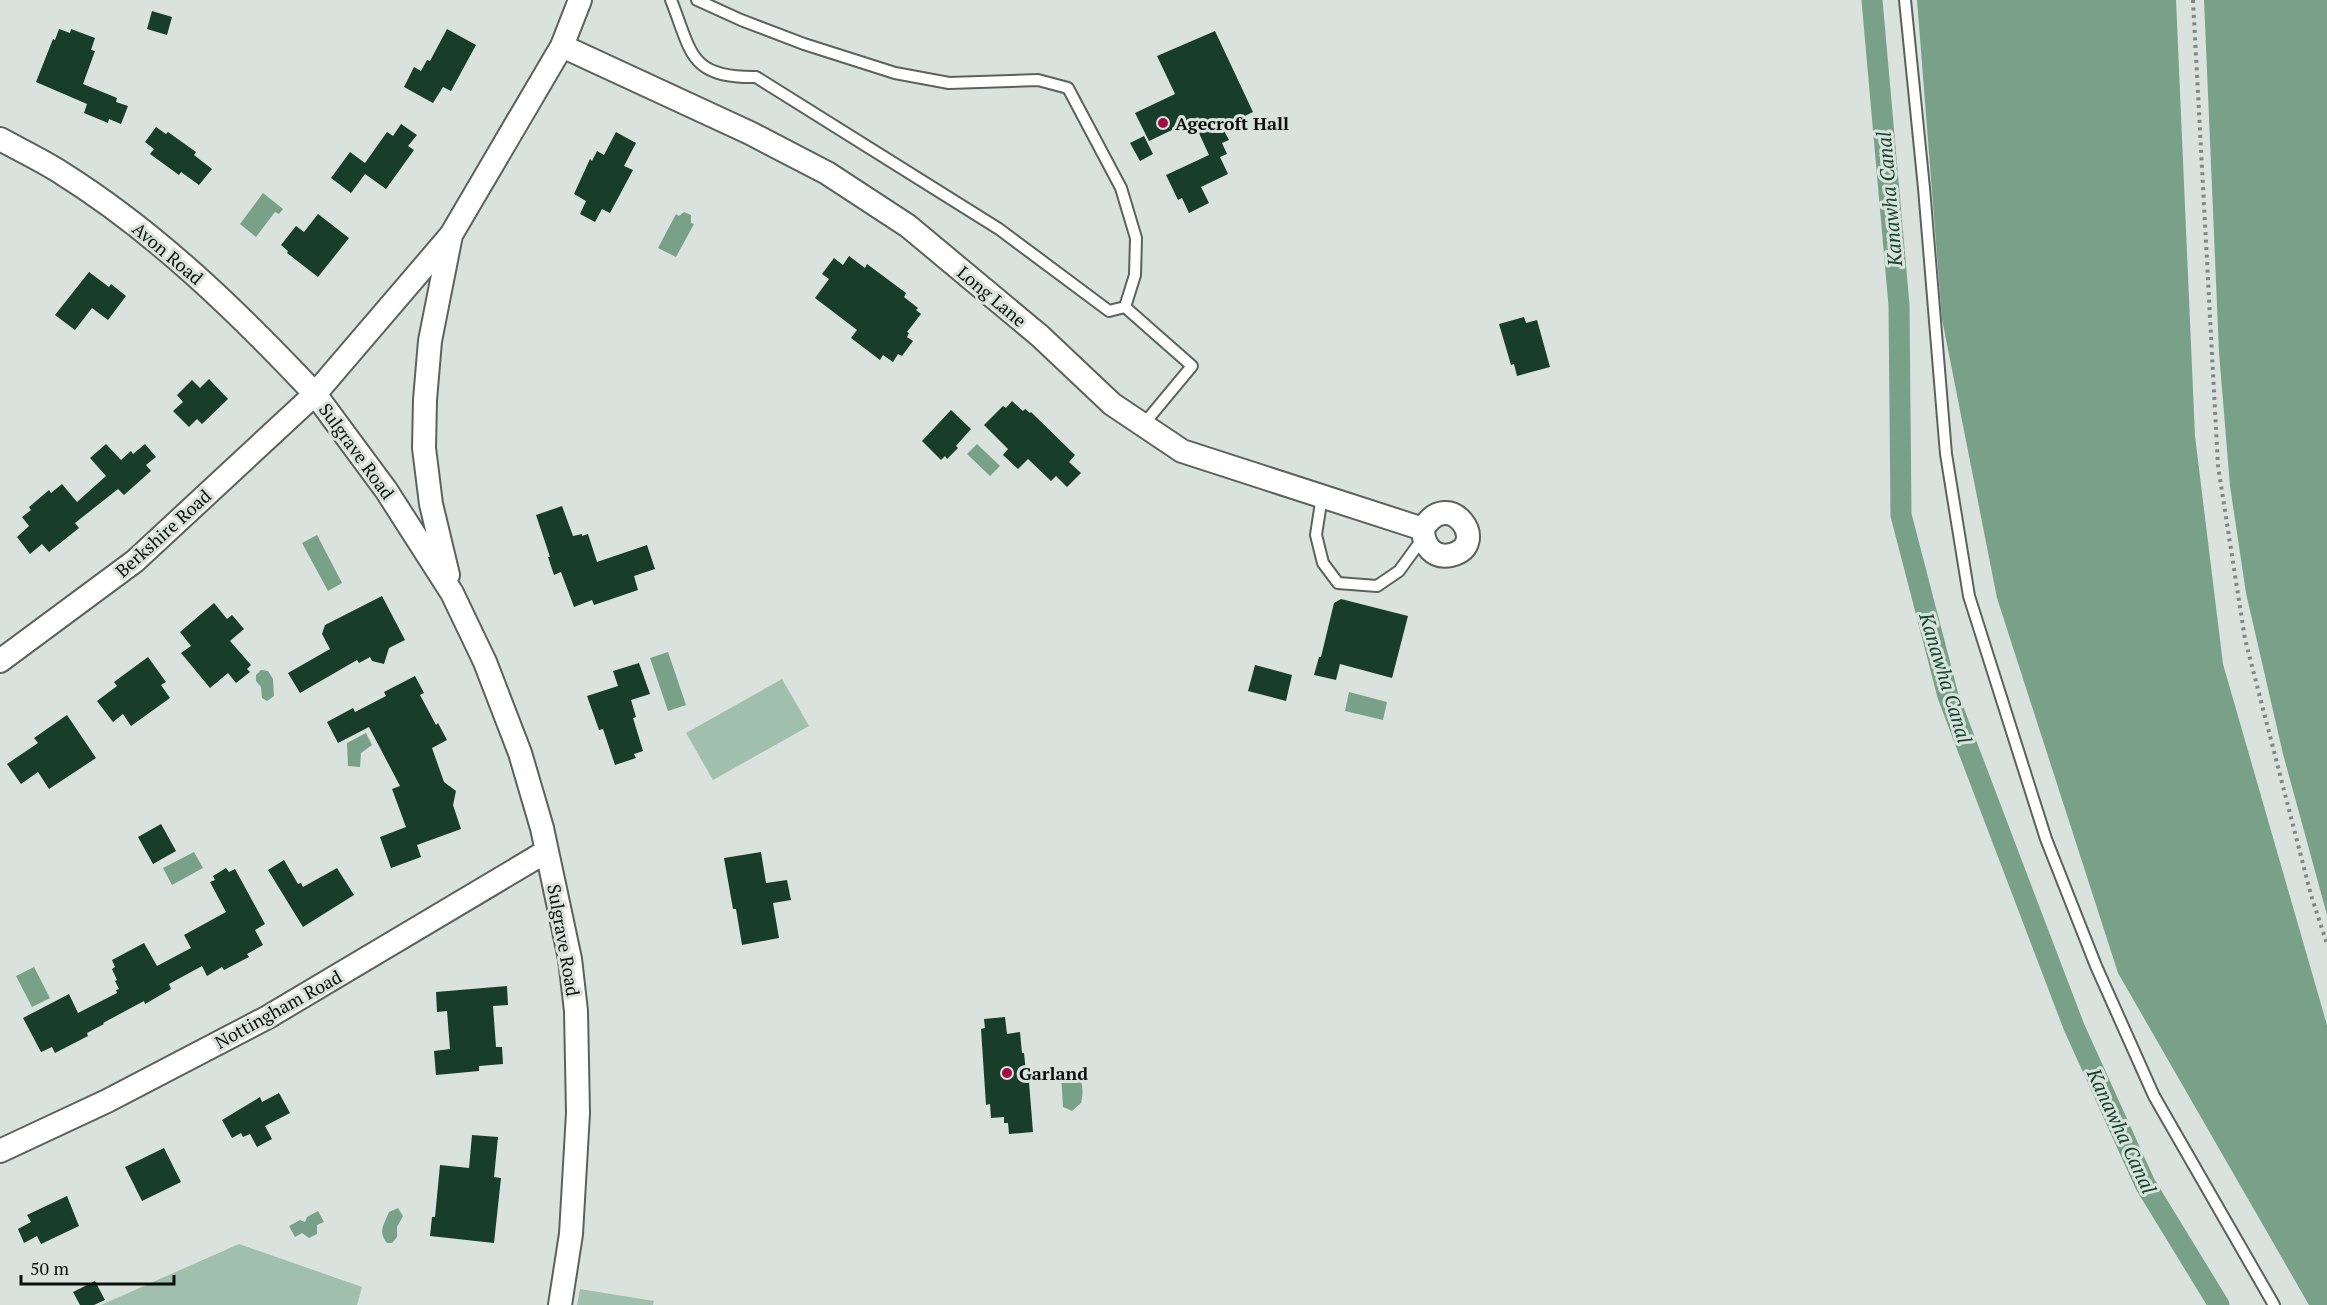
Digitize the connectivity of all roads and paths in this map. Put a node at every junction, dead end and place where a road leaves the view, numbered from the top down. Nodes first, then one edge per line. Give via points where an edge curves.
1 (580, 0) edge
2 (671, 0) edge
3 (697, 0) edge
4 (1905, 0) edge
5 (2193, 0) edge
6 (562, 46) junction
7 (0, 139) edge
8 (451, 235) junction
9 (1125, 307) junction
10 (315, 394) junction
11 (1143, 425) junction
12 (1322, 495) junction
13 (1423, 533) joint
14 (452, 592) junction
15 (0, 661) edge
16 (547, 851) junction
17 (2327, 944) edge
18 (0, 1151) edge
19 (560, 1305) edge
20 (2274, 1305) edge

1 - 6 street, Sulgrave Road
2 - 9 lane via 693,57 708,70 732,78 756,77 999,229 1099,305 1109,311
3 - 9 lane via 804,44 895,73 949,83 1038,80 1068,88 1121,188 1136,238 1135,275
4 - 20 lane via 1946,454 1969,596 2046,839 2096,966 2154,1096
5 - 17 path via 2218,466 2245,639
6 - 8 street, Sulgrave Road
6 - 11 street, Long Lane via 750,133 836,178 908,226 1040,336 1112,404
7 - 10 street, Avon Road via 60,172 181,262 250,325
8 - 10 street, Sulgrave Road
8 - 14 street, Sulgrave Road via 430,341 424,448 430,504
9 - 11 lane via 1192,366
10 - 14 street, Sulgrave Road via 386,490
10 - 15 street, Berkshire Road via 135,561
11 - 12 street, Long Lane via 1182,451
12 - 13 street, Long Lane
12 - 13 lane via 1316,535 1323,563 1338,583 1377,586 1399,571
14 - 16 street, Sulgrave Road via 485,662 520,753
16 - 18 street, Nottingham Road via 268,1017 107,1101
16 - 19 street, Sulgrave Road via 570,959 576,1011 578,1113 571,1234

